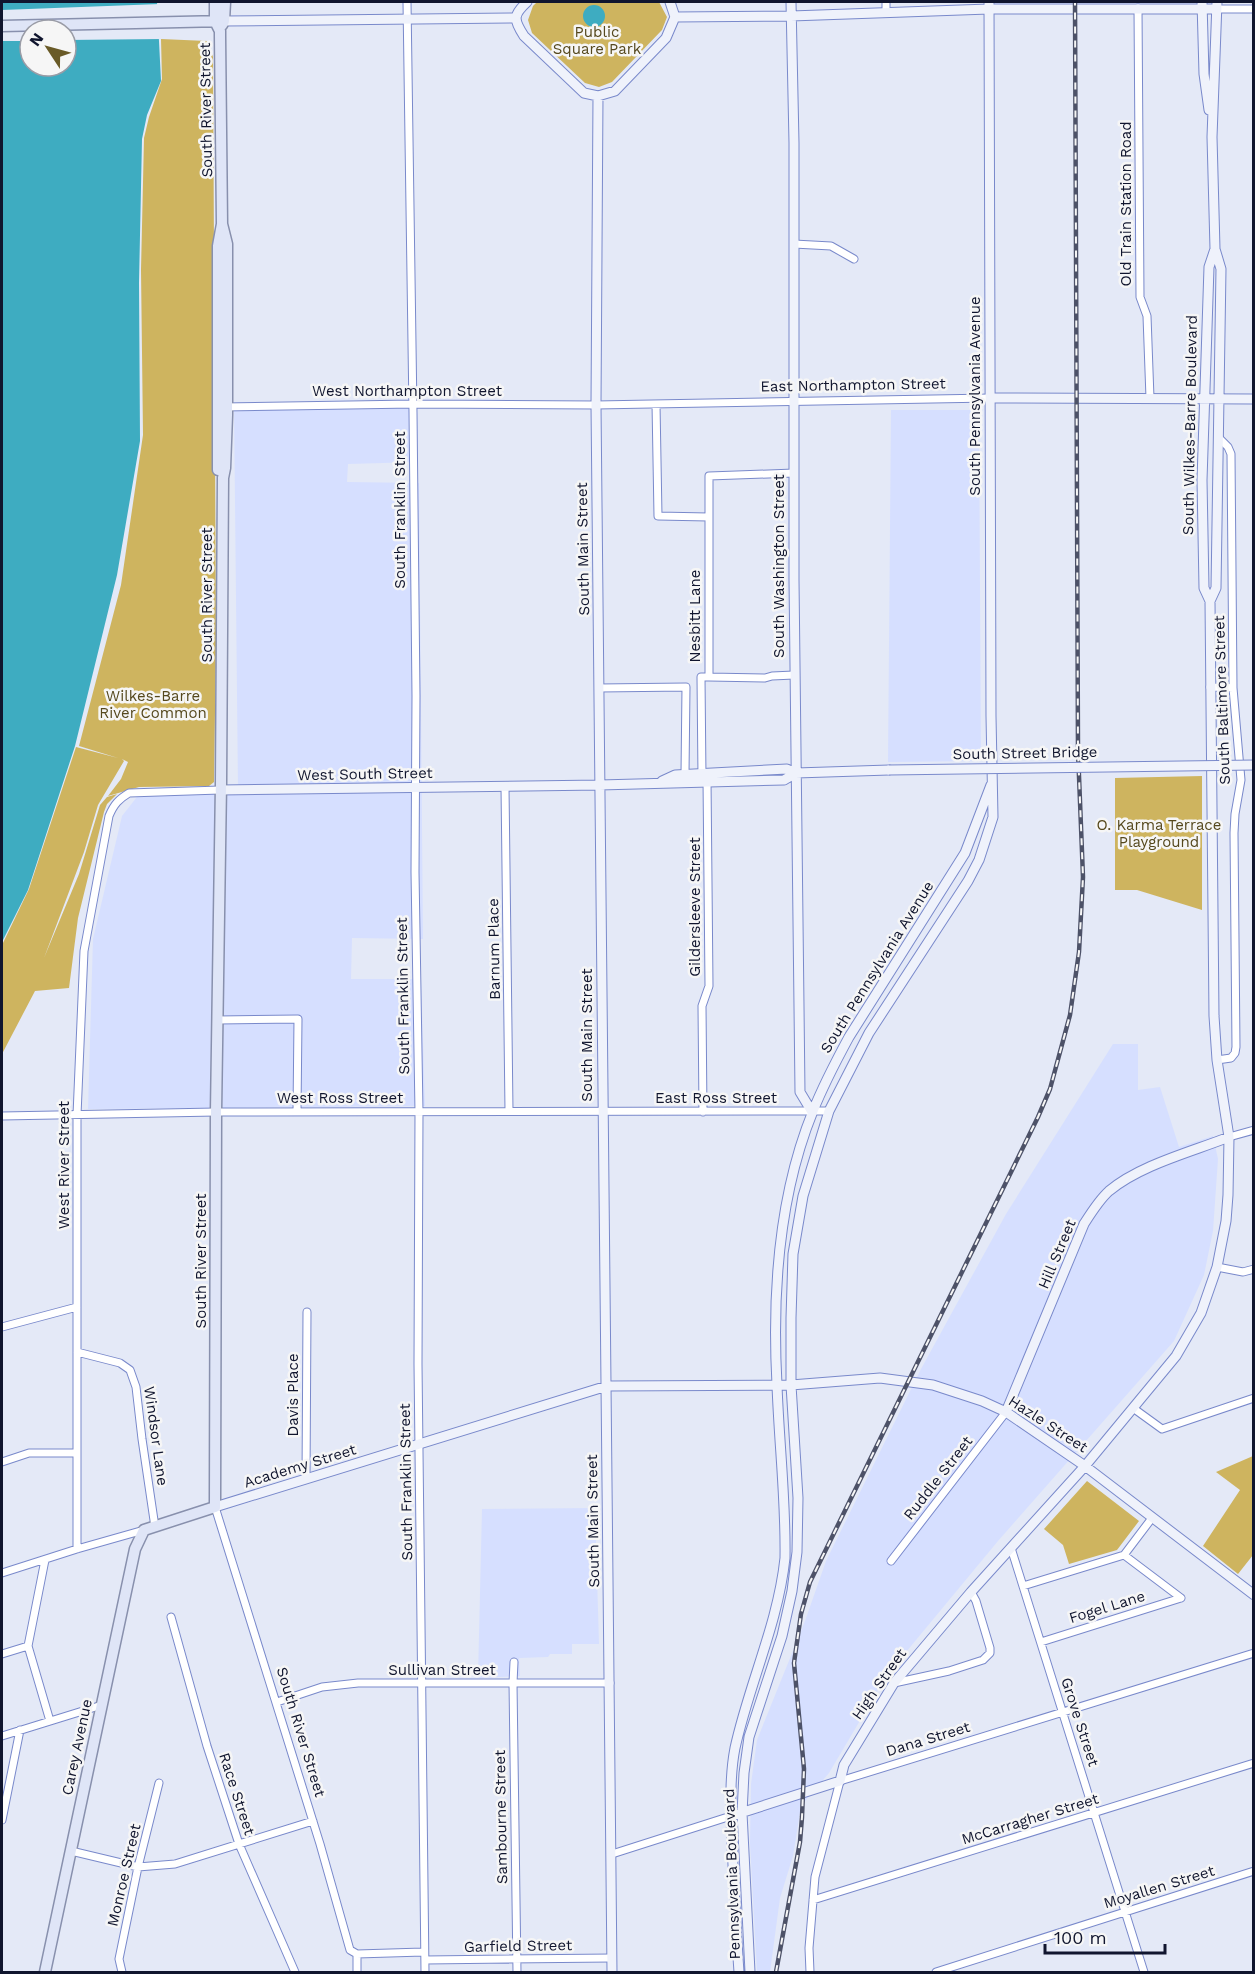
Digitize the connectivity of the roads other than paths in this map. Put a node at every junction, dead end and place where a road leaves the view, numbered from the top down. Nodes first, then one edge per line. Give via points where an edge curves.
1 (215, 2) edge
2 (225, 2) edge
3 (407, 2) edge
4 (527, 2) edge
5 (670, 2) edge
6 (791, 2) edge
7 (886, 2) edge
8 (989, 5) edge
9 (1202, 5) edge
10 (1217, 5) edge
11 (1138, 8) junction
12 (1254, 9) edge
13 (886, 13) junction
14 (791, 16) junction
15 (675, 17) junction
16 (516, 18) junction
17 (407, 19) junction
18 (220, 24) junction
19 (2, 26) edge
20 (598, 96) junction
21 (1212, 137) junction
22 (794, 244) junction
23 (1215, 249) junction
24 (854, 259) dead end
25 (990, 398) junction
26 (1150, 398) junction
27 (1205, 399) junction
28 (1219, 399) junction
29 (1254, 399) edge
30 (794, 401) junction
31 (413, 404) junction
32 (656, 404) junction
33 (596, 405) junction
34 (223, 407) junction
35 (1219, 438) junction
36 (794, 473) junction
37 (1216, 504) junction
38 (1232, 509) junction
39 (708, 517) junction
40 (1210, 601) junction
41 (794, 675) junction
42 (709, 677) junction
43 (1210, 687) junction
44 (599, 688) junction
45 (1233, 688) junction
46 (1254, 765) edge
47 (796, 773) junction
48 (685, 774) junction
49 (705, 778) junction
50 (660, 782) junction
51 (992, 783) junction
52 (600, 785) junction
53 (505, 787) junction
54 (415, 788) junction
55 (220, 790) junction
56 (129, 793) joint
57 (218, 1020) junction
58 (1217, 1060) junction
59 (509, 1111) junction
60 (603, 1111) junction
61 (829, 1111) junction
62 (216, 1112) junction
63 (297, 1112) junction
64 (419, 1112) junction
65 (702, 1112) junction
66 (813, 1112) junction
67 (77, 1115) junction
68 (2, 1116) edge
69 (1254, 1130) edge
70 (1229, 1137) junction
71 (1217, 1267) junction
72 (1254, 1269) edge
73 (77, 1307) junction
74 (307, 1312) dead end
75 (2, 1327) edge
76 (77, 1352) junction
77 (777, 1385) junction
78 (791, 1385) junction
79 (608, 1386) junction
80 (1254, 1398) edge
81 (1133, 1408) junction
82 (1006, 1412) junction
83 (419, 1445) junction
84 (77, 1453) junction
85 (2, 1462) edge
86 (1085, 1466) junction
87 (306, 1479) junction
88 (215, 1507) junction
89 (1152, 1518) junction
90 (150, 1529) junction
91 (1011, 1548) junction
92 (77, 1549) junction
93 (1124, 1555) junction
94 (45, 1560) junction
95 (891, 1561) dead end
96 (2, 1574) edge
97 (1023, 1586) junction
98 (971, 1592) junction
99 (1254, 1595) edge
100 (171, 1617) dead end
101 (1041, 1642) junction
102 (28, 1646) junction
103 (1254, 1653) edge
104 (2, 1654) edge
105 (514, 1662) dead end
106 (422, 1683) junction
107 (513, 1683) junction
108 (610, 1683) junction
109 (894, 1683) junction
110 (277, 1702) junction
111 (102, 1705) junction
112 (1063, 1713) junction
113 (50, 1720) junction
114 (20, 1730) junction
115 (2, 1736) edge
116 (1254, 1763) edge
117 (840, 1781) junction
118 (159, 1783) dead end
119 (2, 1811) edge
120 (742, 1813) junction
121 (1095, 1813) junction
122 (731, 1816) junction
123 (2, 1820) edge
124 (313, 1821) junction
125 (239, 1844) junction
126 (70, 1851) junction
127 (612, 1854) junction
128 (138, 1866) junction
129 (1254, 1871) edge
130 (813, 1900) junction
131 (1125, 1912) junction
132 (357, 1954) junction
133 (424, 1956) junction
134 (612, 1958) junction
135 (517, 1960) junction
136 (45, 1972) edge
137 (122, 1972) edge
138 (295, 1972) edge
139 (357, 1972) edge
140 (425, 1972) edge
141 (517, 1972) edge
142 (612, 1972) edge
143 (739, 1972) edge
144 (750, 1972) edge
145 (810, 1972) edge
146 (936, 1972) edge
147 (1144, 1972) edge

1 - 18 main road
2 - 18 main road
3 - 17 street, South Franklin Street
4 - 16 main road
5 - 15 main road
6 - 14 main road, South Washington Street
7 - 13 street
8 - 11 main road
8 - 13 main road
8 - 25 main road, South Pennsylvania Avenue
9 - 10 main road
9 - 11 main road
9 - 21 main road, South Wilkes-Barre Boulevard via 1204,74
10 - 12 street
10 - 21 main road, South Wilkes-Barre Boulevard
11 - 26 street, Old Train Station Road via 1140,297 1147,316
13 - 14 main road
14 - 15 main road
14 - 22 main road, South Washington Street
15 - 20 main road via 659,46 615,91
16 - 17 main road
16 - 20 main road via 524,36 584,93
17 - 18 main road
17 - 31 street, South Franklin Street
18 - 19 main road
18 - 34 main road, South River Street via 222,224 227,243
20 - 33 main road, South Main Street
21 - 23 main road, South Wilkes-Barre Boulevard
22 - 24 street via 831,246
22 - 30 main road, South Washington Street
23 - 27 main road, South Wilkes-Barre Boulevard via 1209,267
23 - 28 main road, South Wilkes-Barre Boulevard via 1221,269
25 - 26 main road, East Northampton Street
25 - 30 street, East Northampton Street
25 - 51 main road, South Pennsylvania Avenue
26 - 27 main road, East Northampton Street
27 - 28 main road, East Northampton Street
27 - 40 main road, South Wilkes-Barre Boulevard via 1202,518 1204,588
28 - 29 main road, East Northampton Street
28 - 35 main road, South Wilkes-Barre Boulevard
30 - 32 street, East Northampton Street
30 - 36 main road, South Washington Street
31 - 33 street, West Northampton Street
31 - 34 street, West Northampton Street
31 - 54 street, South Franklin Street
32 - 33 street, East Northampton Street
32 - 39 street via 658,516
33 - 44 main road, South Main Street
34 - 55 main road, South River Street
35 - 37 main road, South Wilkes-Barre Boulevard
35 - 38 street, South Baltimore Street via 1231,454
36 - 39 street, Nesbitt Lane via 709,476
36 - 41 main road, South Washington Street
37 - 38 street
37 - 40 main road, South Wilkes-Barre Boulevard via 1216,588
38 - 45 street, South Baltimore Street
39 - 42 street, Nesbitt Lane
40 - 43 main road, South Wilkes-Barre Boulevard
41 - 42 street
41 - 47 main road, South Washington Street
42 - 49 street, Nesbitt Lane via 701,677
43 - 45 street
43 - 58 main road, South Wilkes-Barre Boulevard via 1212,968
44 - 48 street via 686,687
44 - 52 main road, South Main Street
45 - 58 street, South Baltimore Street via 1241,780 1234,833 1236,1047 1231,1058
46 - 47 main road, South Street Bridge, bridge
47 - 49 main road, South Street Bridge via 787,769
47 - 66 main road, South Washington Street via 800,1092
48 - 49 main road
48 - 50 main road
49 - 50 main road
49 - 65 street, Gildersleeve Street via 709,986 702,1005
50 - 52 main road, West South Street
51 - 61 main road, South Pennsylvania Avenue via 993,817 979,860 869,1033
51 - 66 main road, South Pennsylvania Avenue via 965,853 849,1037
52 - 53 main road, West South Street
52 - 60 main road, South Main Street
53 - 54 main road, West South Street
53 - 59 street, Barnum Place
54 - 55 main road, West South Street
54 - 64 street, South Franklin Street
55 - 56 street, West South Street
55 - 57 main road, South River Street
56 - 67 street, West River Street via 112,807 84,951
57 - 62 main road, South River Street
57 - 63 street via 298,1019
58 - 70 main road, South Wilkes-Barre Boulevard
59 - 60 street, West Ross Street
59 - 64 street, West Ross Street
60 - 65 street, East Ross Street
60 - 79 main road, South Main Street
61 - 66 street, East Ross Street
61 - 78 main road, South Pennsylvania Avenue via 802,1196 793,1254
62 - 63 street, West Ross Street
62 - 67 street, West Ross Street
62 - 88 main road, South River Street
63 - 64 street, West Ross Street
64 - 83 street, South Franklin Street
65 - 66 street, East Ross Street
66 - 77 main road, South Pennsylvania Avenue via 785,1209 777,1275
67 - 68 street, West Ross Street
67 - 73 street, West River Street
69 - 70 street, Hill Street
70 - 71 main road, South Wilkes-Barre Boulevard via 1227,1204
70 - 82 main road, Hill Street via 1141,1170 1107,1192 1084,1224
71 - 72 street via 1243,1272
71 - 81 main road, South Wilkes-Barre Boulevard via 1189,1335
73 - 75 street
73 - 76 street, West River Street
74 - 87 street, Davis Place
76 - 84 street, West River Street
76 - 90 street, Windsor Lane via 120,1363 130,1370 136,1387
77 - 78 main road, Hazle Street
77 - 79 main road, Hazle Street
77 - 122 main road, Pennsylvania Boulevard via 785,1535 783,1582 735,1749
78 - 82 main road, Hazle Street via 874,1378 909,1381 956,1391
78 - 120 main road, Pennsylvania Boulevard via 797,1552 782,1636 749,1737
79 - 83 main road, Academy Street
79 - 108 main road, South Main Street
80 - 81 street via 1162,1429
81 - 86 main road, South Wilkes-Barre Boulevard
82 - 86 main road, Hazle Street
82 - 95 street, Ruddle Street
83 - 87 main road, Academy Street
83 - 106 street, South Franklin Street
84 - 85 street via 29,1453
84 - 92 street, West River Street
86 - 89 main road, Hazle Street
86 - 91 main road, High Street
87 - 88 main road, Academy Street
88 - 90 main road, Academy Street
88 - 110 street, South River Street
89 - 93 street
89 - 99 main road, Hazle Street
90 - 92 street, Academy Street
90 - 111 main road, Carey Avenue via 135,1549
91 - 97 street, Grove Street
91 - 98 main road, High Street
92 - 94 street, Academy Street
93 - 97 street
93 - 101 street, Fogel Lane via 1180,1598
94 - 96 street, Academy Street
94 - 102 street
97 - 101 street, Grove Street
98 - 109 main road, High Street
98 - 109 street via 990,1653 984,1660 949,1671
100 - 125 street, Race Street
101 - 112 street, Grove Street
102 - 104 street
102 - 113 street
103 - 112 street, Dana Street
105 - 107 street, Sambourne Street
106 - 107 street, Sullivan Street
106 - 110 street, Sullivan Street via 322,1687
106 - 133 street, South Franklin Street
107 - 108 street, Sullivan Street
107 - 135 street, Sambourne Street
108 - 127 main road, South Main Street
109 - 117 main road, High Street via 844,1765
110 - 124 street, South River Street
111 - 113 street
111 - 126 main road, Carey Avenue
112 - 117 street, Dana Street
112 - 121 street, Grove Street
113 - 114 street
114 - 115 street
114 - 119 street
116 - 121 street, McCarragher Street
117 - 120 main road, Dana Street
117 - 130 street, High Street via 814,1876
118 - 128 street, Monroe Street
119 - 123 street
120 - 122 main road, Dana Street
120 - 144 main road, Pennsylvania Boulevard
121 - 130 street, McCarragher Street
121 - 131 street, Grove Street
122 - 127 street, Dana Street
122 - 143 main road, Pennsylvania Boulevard
124 - 125 street
124 - 132 street, South River Street via 350,1950
125 - 128 street via 176,1864
125 - 138 street, Race Street
126 - 128 street
126 - 136 main road, Carey Avenue
127 - 134 main road, South Main Street
128 - 137 street, Monroe Street via 119,1959
129 - 131 street, Moyallen Street
130 - 145 street, High Street
131 - 146 street, Moyallen Street
131 - 147 street, Grove Street
132 - 133 street
132 - 139 street
133 - 135 street, Garfield Street
133 - 140 street, South Franklin Street
134 - 135 street, Garfield Street
134 - 142 main road, South Main Street
135 - 141 street, Sambourne Street

